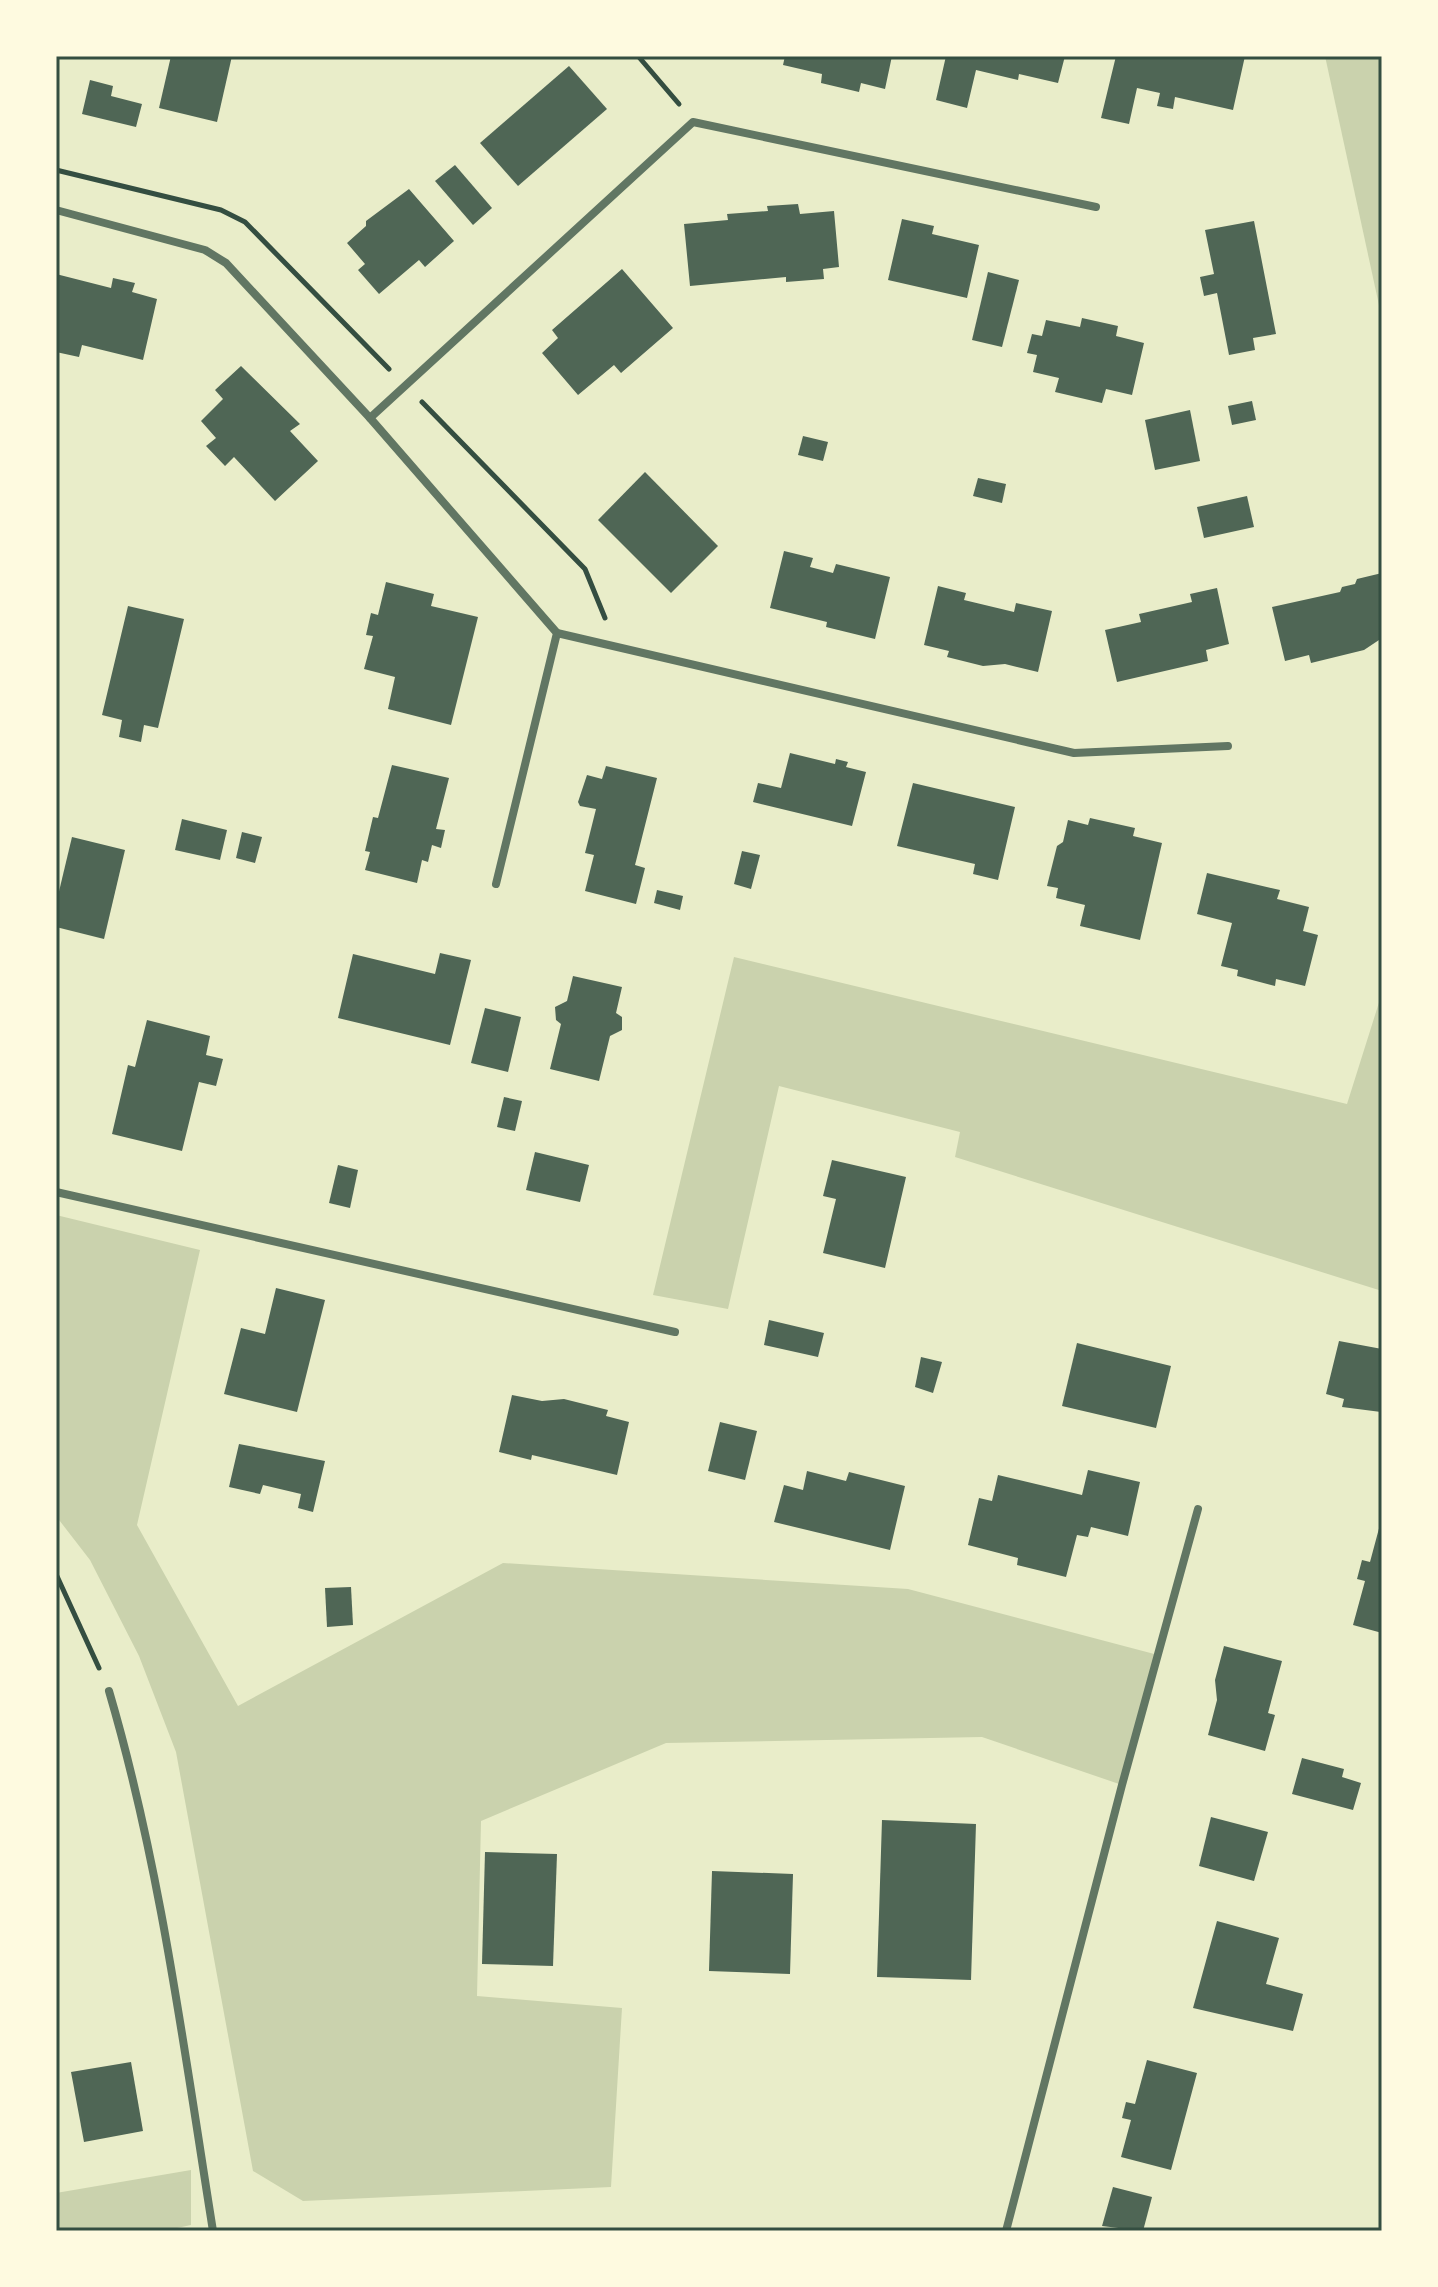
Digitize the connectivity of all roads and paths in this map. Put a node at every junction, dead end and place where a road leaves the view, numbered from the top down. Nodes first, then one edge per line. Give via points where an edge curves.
1 (638, 56) edge
2 (693, 122) junction
3 (56, 170) edge
4 (1096, 207) dead end
5 (56, 210) edge
6 (405, 386) junction
7 (370, 418) junction
8 (557, 633) junction
9 (616, 647) junction
10 (1228, 746) dead end
11 (496, 884) dead end
12 (56, 1192) edge
13 (675, 1332) dead end
14 (1198, 1509) dead end
15 (56, 1574) edge
16 (109, 1691) joint
17 (213, 2231) edge
18 (1006, 2231) edge

1 - 2 path
2 - 4 street
2 - 6 street
3 - 6 path via 221,210 245,222
5 - 7 street via 205,250 226,263
6 - 7 street
6 - 9 path via 585,569
7 - 8 street
8 - 9 street
8 - 11 street
9 - 10 street via 1074,753
12 - 13 street
14 - 18 street
15 - 16 path
16 - 17 street via 136,1781 158,1891

